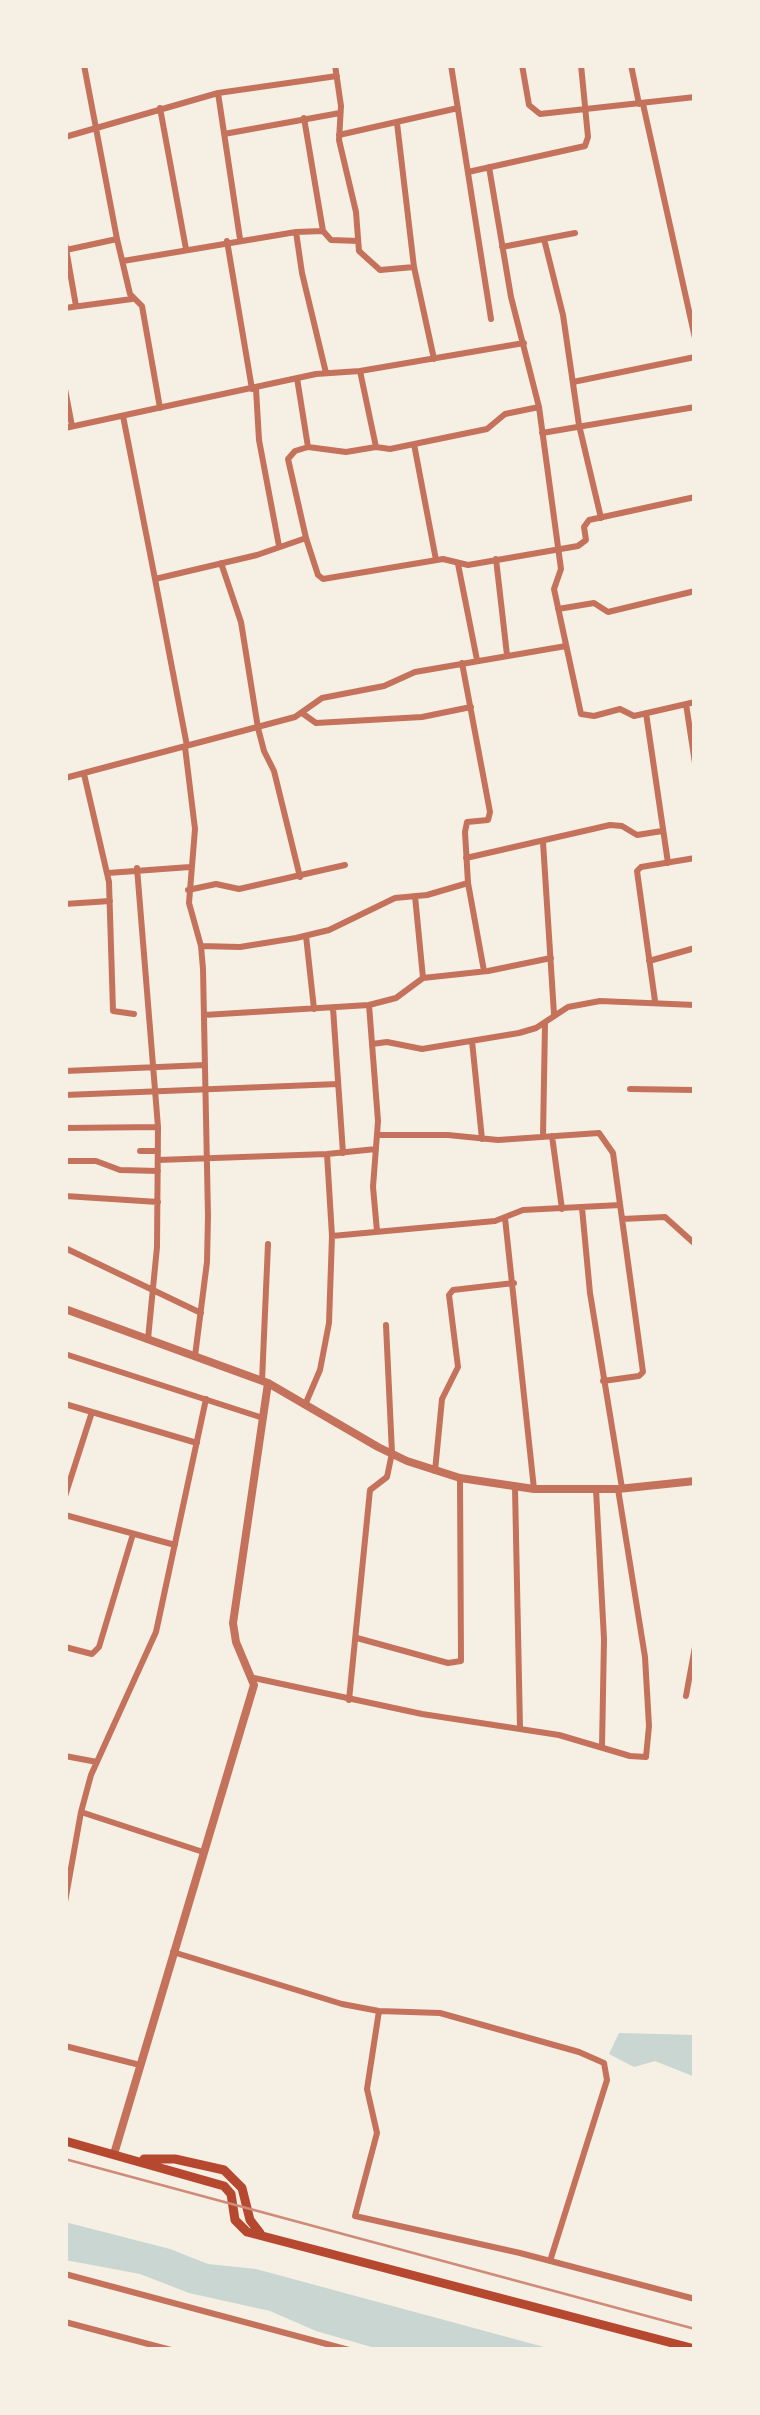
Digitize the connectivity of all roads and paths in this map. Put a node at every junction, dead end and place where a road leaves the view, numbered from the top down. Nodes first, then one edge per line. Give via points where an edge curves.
1 (84, 65) edge
2 (336, 65) edge
3 (452, 65) edge
4 (522, 65) edge
5 (581, 65) edge
6 (631, 65) edge
7 (337, 76) junction
8 (218, 93) junction
9 (695, 97) edge
10 (641, 104) junction
11 (160, 108) junction
12 (458, 108) junction
13 (585, 108) junction
14 (340, 113) junction
15 (304, 118) junction
16 (397, 124) junction
17 (96, 128) junction
18 (224, 134) junction
19 (339, 135) junction
20 (65, 137) edge
21 (490, 167) junction
22 (468, 172) junction
23 (323, 231) junction
24 (296, 232) junction
25 (575, 233) dead end
26 (117, 239) junction
27 (240, 239) junction
28 (544, 239) junction
29 (227, 241) junction
30 (358, 241) junction
31 (502, 247) junction
32 (65, 248) edge
33 (186, 249) junction
34 (123, 261) junction
35 (414, 267) junction
36 (134, 298) junction
37 (76, 306) junction
38 (65, 308) edge
39 (492, 319) dead end
40 (695, 338) edge
41 (524, 343) junction
42 (695, 357) edge
43 (434, 358) junction
44 (360, 371) junction
45 (326, 374) junction
46 (297, 378) junction
47 (572, 382) junction
48 (65, 389) edge
49 (254, 389) junction
50 (538, 407) junction
51 (695, 407) edge
52 (160, 408) junction
53 (124, 416) junction
54 (579, 425) junction
55 (69, 427) edge
56 (542, 432) junction
57 (414, 444) junction
58 (308, 447) junction
59 (376, 447) junction
60 (695, 497) edge
61 (602, 518) junction
62 (306, 538) junction
63 (279, 546) junction
64 (558, 551) junction
65 (496, 559) junction
66 (436, 560) junction
67 (220, 562) junction
68 (458, 564) junction
69 (155, 579) junction
70 (695, 591) edge
71 (558, 609) junction
72 (566, 646) junction
73 (507, 655) junction
74 (477, 660) junction
75 (462, 663) junction
76 (695, 702) edge
77 (686, 704) junction
78 (470, 707) junction
79 (302, 713) junction
80 (646, 713) junction
81 (258, 728) junction
82 (186, 747) junction
83 (695, 764) edge
84 (84, 774) junction
85 (65, 778) edge
86 (662, 830) junction
87 (543, 841) junction
88 (466, 858) junction
89 (695, 858) edge
90 (668, 862) junction
91 (344, 865) dead end
92 (190, 867) junction
93 (137, 868) junction
94 (108, 873) junction
95 (300, 878) junction
96 (468, 883) junction
97 (188, 890) junction
98 (416, 896) junction
99 (110, 901) junction
100 (65, 904) edge
101 (306, 936) junction
102 (201, 946) junction
103 (695, 948) edge
104 (551, 958) junction
105 (649, 961) junction
106 (484, 971) junction
107 (423, 978) junction
108 (655, 1002) junction
109 (369, 1004) junction
110 (695, 1005) edge
111 (333, 1008) junction
112 (314, 1009) junction
113 (134, 1014) dead end
114 (204, 1014) junction
115 (554, 1015) junction
116 (545, 1022) junction
117 (472, 1041) junction
118 (372, 1044) junction
119 (205, 1065) junction
120 (155, 1066) junction
121 (65, 1071) edge
122 (338, 1084) junction
123 (205, 1088) junction
124 (630, 1089) dead end
125 (157, 1090) junction
126 (695, 1090) edge
127 (65, 1095) edge
128 (158, 1127) junction
129 (65, 1128) edge
130 (377, 1135) junction
131 (548, 1136) junction
132 (482, 1138) junction
133 (376, 1149) junction
134 (140, 1151) dead end
135 (343, 1152) junction
136 (328, 1154) junction
137 (158, 1155) junction
138 (206, 1158) junction
139 (65, 1161) edge
140 (158, 1171) junction
141 (65, 1196) edge
142 (158, 1202) junction
143 (620, 1204) junction
144 (582, 1208) junction
145 (562, 1209) junction
146 (505, 1218) junction
147 (622, 1219) junction
148 (377, 1232) junction
149 (332, 1236) junction
150 (268, 1244) dead end
151 (695, 1244) edge
152 (65, 1248) edge
153 (514, 1283) junction
154 (155, 1290) junction
155 (65, 1309) edge
156 (201, 1313) junction
157 (386, 1325) dead end
158 (148, 1339) junction
159 (65, 1354) edge
160 (195, 1356) junction
161 (603, 1381) junction
162 (265, 1382) junction
163 (206, 1399) junction
164 (65, 1404) edge
165 (304, 1405) junction
166 (92, 1412) junction
167 (263, 1418) junction
168 (197, 1443) junction
169 (392, 1453) junction
170 (435, 1470) junction
171 (460, 1478) junction
172 (695, 1481) edge
173 (515, 1488) junction
174 (620, 1488) junction
175 (534, 1489) junction
176 (596, 1489) junction
177 (65, 1496) edge
178 (65, 1515) edge
179 (133, 1534) junction
180 (175, 1546) junction
181 (357, 1638) junction
182 (65, 1647) edge
183 (695, 1648) edge
184 (254, 1678) junction
185 (686, 1696) dead end
186 (349, 1700) junction
187 (520, 1728) junction
188 (602, 1746) junction
189 (65, 1756) edge
190 (97, 1762) junction
191 (81, 1812) junction
192 (203, 1852) junction
193 (65, 1902) edge
194 (173, 1952) junction
195 (379, 2011) junction
196 (65, 2046) edge
197 (140, 2066) junction
198 (65, 2140) edge
199 (114, 2154) junction
200 (550, 2261) junction
201 (65, 2274) edge
202 (695, 2300) edge
203 (65, 2322) edge
204 (695, 2349) edge
205 (171, 2350) edge
206 (349, 2350) edge

1 - 17 street
2 - 7 street
3 - 12 street
4 - 13 street via 528,106 547,114
5 - 13 street
6 - 10 street
7 - 8 street
7 - 14 street
8 - 11 street
8 - 18 street
9 - 10 street
10 - 13 street
10 - 40 street
11 - 17 street
11 - 33 street
12 - 16 street
12 - 22 street
13 - 21 street via 583,148
14 - 15 street
14 - 19 street
15 - 18 street
15 - 23 street
16 - 19 street
16 - 35 street
17 - 20 street
17 - 26 street
18 - 27 street
19 - 30 street
21 - 22 street
21 - 31 street
22 - 39 street
23 - 24 street
23 - 30 street via 331,240
24 - 27 street
24 - 45 street
25 - 28 street
26 - 32 street
26 - 34 street
27 - 29 street
28 - 31 street
28 - 47 street
29 - 33 street
29 - 49 street
30 - 35 street via 359,251 380,270
31 - 41 street
32 - 37 street
33 - 34 street
34 - 36 street
35 - 43 street
36 - 37 street
36 - 52 street via 142,306
37 - 38 street
41 - 43 street
41 - 50 street
42 - 47 street
43 - 44 street
44 - 45 street
44 - 59 street
45 - 46 street
46 - 49 street
46 - 58 street
47 - 54 street
48 - 55 street
49 - 52 street
49 - 63 street
50 - 56 street
50 - 57 street via 504,414 487,428
51 - 54 street
52 - 53 street
53 - 55 street
53 - 69 street
54 - 56 street
54 - 61 street
56 - 64 street
57 - 59 street
57 - 66 street
58 - 59 street
58 - 62 street via 288,459
60 - 61 street
61 - 64 street via 585,524 584,543
62 - 63 street
62 - 66 street via 322,578
63 - 67 street
64 - 65 street
64 - 71 street
65 - 68 street
65 - 73 street
66 - 68 street
67 - 69 street
67 - 81 street via 241,622
68 - 74 street
69 - 82 street
70 - 71 street via 608,612 594,603
71 - 72 street
72 - 73 street
72 - 80 street via 583,715
73 - 74 street
74 - 75 street
75 - 78 street
75 - 79 street via 328,696
76 - 77 street
77 - 80 street
77 - 83 street
78 - 79 street via 316,723
78 - 88 street via 490,816 466,824
79 - 81 street
80 - 86 street
81 - 82 street
81 - 95 street
82 - 84 street
82 - 92 street via 195,829
84 - 85 street
84 - 94 street
86 - 87 street via 637,836 610,826
86 - 90 street
87 - 88 street
87 - 104 street
88 - 96 street
89 - 90 street
90 - 105 street via 636,871
91 - 95 street
92 - 93 street
92 - 97 street
93 - 94 street
93 - 120 street
94 - 99 street
95 - 97 street
96 - 98 street
96 - 106 street
97 - 102 street
98 - 101 street via 395,898
98 - 107 street
99 - 100 street
99 - 113 street via 113,1011
101 - 102 street via 240,948
101 - 112 street
102 - 114 street
103 - 105 street
104 - 106 street
104 - 115 street
105 - 108 street
106 - 107 street
107 - 109 street via 396,998
108 - 110 street
108 - 115 street via 600,1001
109 - 111 street
109 - 118 street
111 - 112 street
111 - 122 street
112 - 114 street
114 - 119 street
115 - 116 street
116 - 117 street
116 - 131 street
117 - 118 street via 422,1049
117 - 132 street
118 - 130 street
119 - 120 street
119 - 123 street
120 - 121 street
120 - 125 street
122 - 123 street
122 - 135 street
123 - 125 street
123 - 138 street
124 - 126 street
125 - 127 street
125 - 128 street
128 - 129 street
128 - 137 street
130 - 132 street
130 - 133 street
131 - 132 street
131 - 143 street via 600,1135 613,1153
131 - 145 street
133 - 135 street
133 - 148 street
134 - 137 street
135 - 136 street
136 - 138 street
136 - 149 street
137 - 138 street
137 - 140 street
138 - 156 street
139 - 140 street
140 - 142 street
141 - 142 street
142 - 154 street
143 - 144 street
143 - 147 street
144 - 145 street
144 - 161 street
145 - 146 street via 523,1210
146 - 148 street
146 - 153 street
147 - 151 street via 665,1217
147 - 161 street via 643,1372
148 - 149 street
149 - 165 street via 327,1339
150 - 162 street
152 - 154 street
153 - 170 street via 449,1295 458,1367 442,1399
153 - 175 street
154 - 156 street
154 - 158 street
155 - 158 street
156 - 160 street
157 - 169 street
158 - 160 street
159 - 163 street
160 - 162 street
161 - 174 street
162 - 165 street
162 - 167 street
163 - 167 street
163 - 168 street
164 - 166 street
165 - 169 street
166 - 168 street
166 - 177 street
167 - 184 street via 233,1623
168 - 180 street
169 - 170 street
169 - 181 street via 387,1476 370,1488
170 - 171 street
171 - 173 street
171 - 181 street via 461,1661
172 - 174 street
173 - 175 street
173 - 187 street
174 - 176 street
174 - 188 street via 644,1656 648,1750 643,1758
175 - 176 street
176 - 188 street
178 - 179 street
179 - 180 street
179 - 182 street via 99,1646 92,1654
180 - 190 street via 152,1645
181 - 186 street
183 - 185 street
184 - 186 street
184 - 192 street
186 - 187 street
187 - 188 street
189 - 190 street
190 - 191 street
191 - 192 street
191 - 193 street
192 - 194 street
194 - 195 street
194 - 197 street
195 - 200 street via 367,2089 377,2134 355,2216
195 - 200 street via 440,2013 579,2052 607,2068
196 - 197 street
197 - 199 street
198 - 199 main road
199 - 204 main road via 224,2186 247,2232
200 - 202 street
201 - 206 street
203 - 205 street

